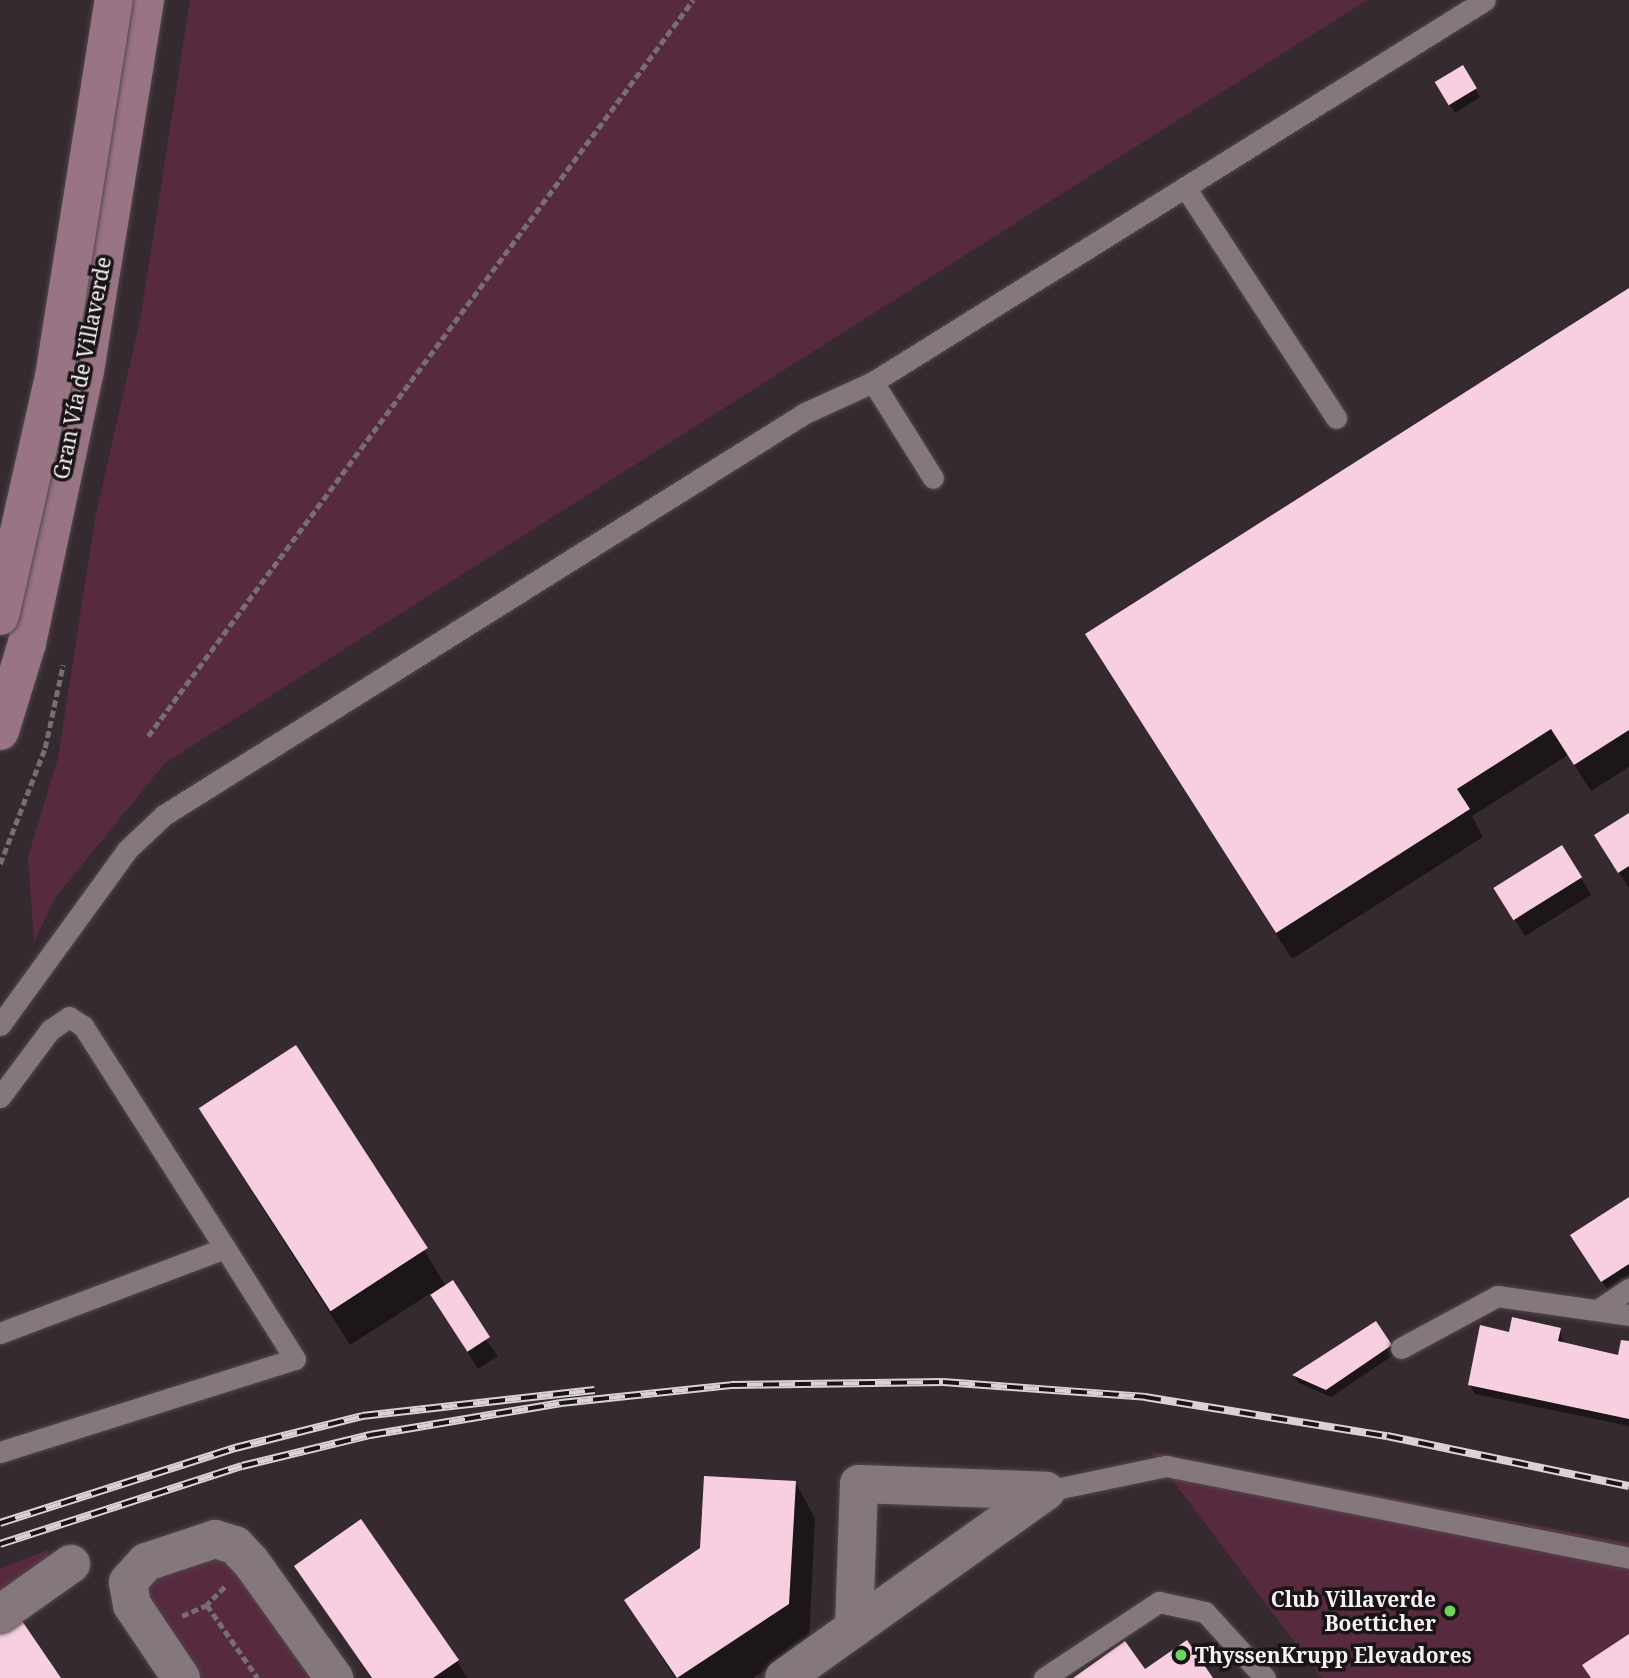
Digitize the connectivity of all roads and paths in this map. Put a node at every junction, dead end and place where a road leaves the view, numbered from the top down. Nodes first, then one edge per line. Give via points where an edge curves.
1 (114, 0) edge
2 (145, 0) edge
3 (693, 0) edge
4 (1485, 0) edge
5 (1185, 187) junction
6 (873, 382) junction
7 (1336, 418) dead end
8 (933, 478) dead end
9 (0, 616) edge
10 (0, 731) edge
11 (148, 736) dead end
12 (0, 1025) edge
13 (0, 1097) edge
14 (225, 1248) junction
15 (1629, 1289) edge
16 (1599, 1309) junction
17 (1629, 1315) edge
18 (0, 1333) edge
19 (1401, 1348) dead end
20 (0, 1452) edge
21 (1046, 1491) junction
22 (1629, 1558) edge
23 (251, 1562) junction
24 (71, 1564) dead end
25 (0, 1614) edge
26 (854, 1628) junction
27 (181, 1678) edge
28 (258, 1678) edge
29 (334, 1678) edge
30 (784, 1678) edge
31 (1044, 1678) edge
32 (1265, 1678) edge

1 - 9 street, Gran Vía de Villaverde, bridge via 54,377
2 - 10 street, Gran Vía de Villaverde via 85,371 27,643
3 - 11 path
4 - 5 lane
5 - 6 lane
5 - 7 lane
6 - 8 lane
6 - 12 lane via 805,413 164,815 127,850
13 - 14 lane via 50,1030 69,1017 83,1026
14 - 18 lane
14 - 20 lane via 295,1359
15 - 16 lane
16 - 17 lane
16 - 19 lane via 1497,1296
21 - 22 lane via 1166,1466
21 - 26 street
21 - 26 street via 859,1484
23 - 27 street via 235,1545 215,1539 146,1562 128,1583 132,1605
23 - 28 path via 207,1605
23 - 29 street
24 - 25 street
26 - 30 street
31 - 32 lane via 1159,1602 1205,1612

